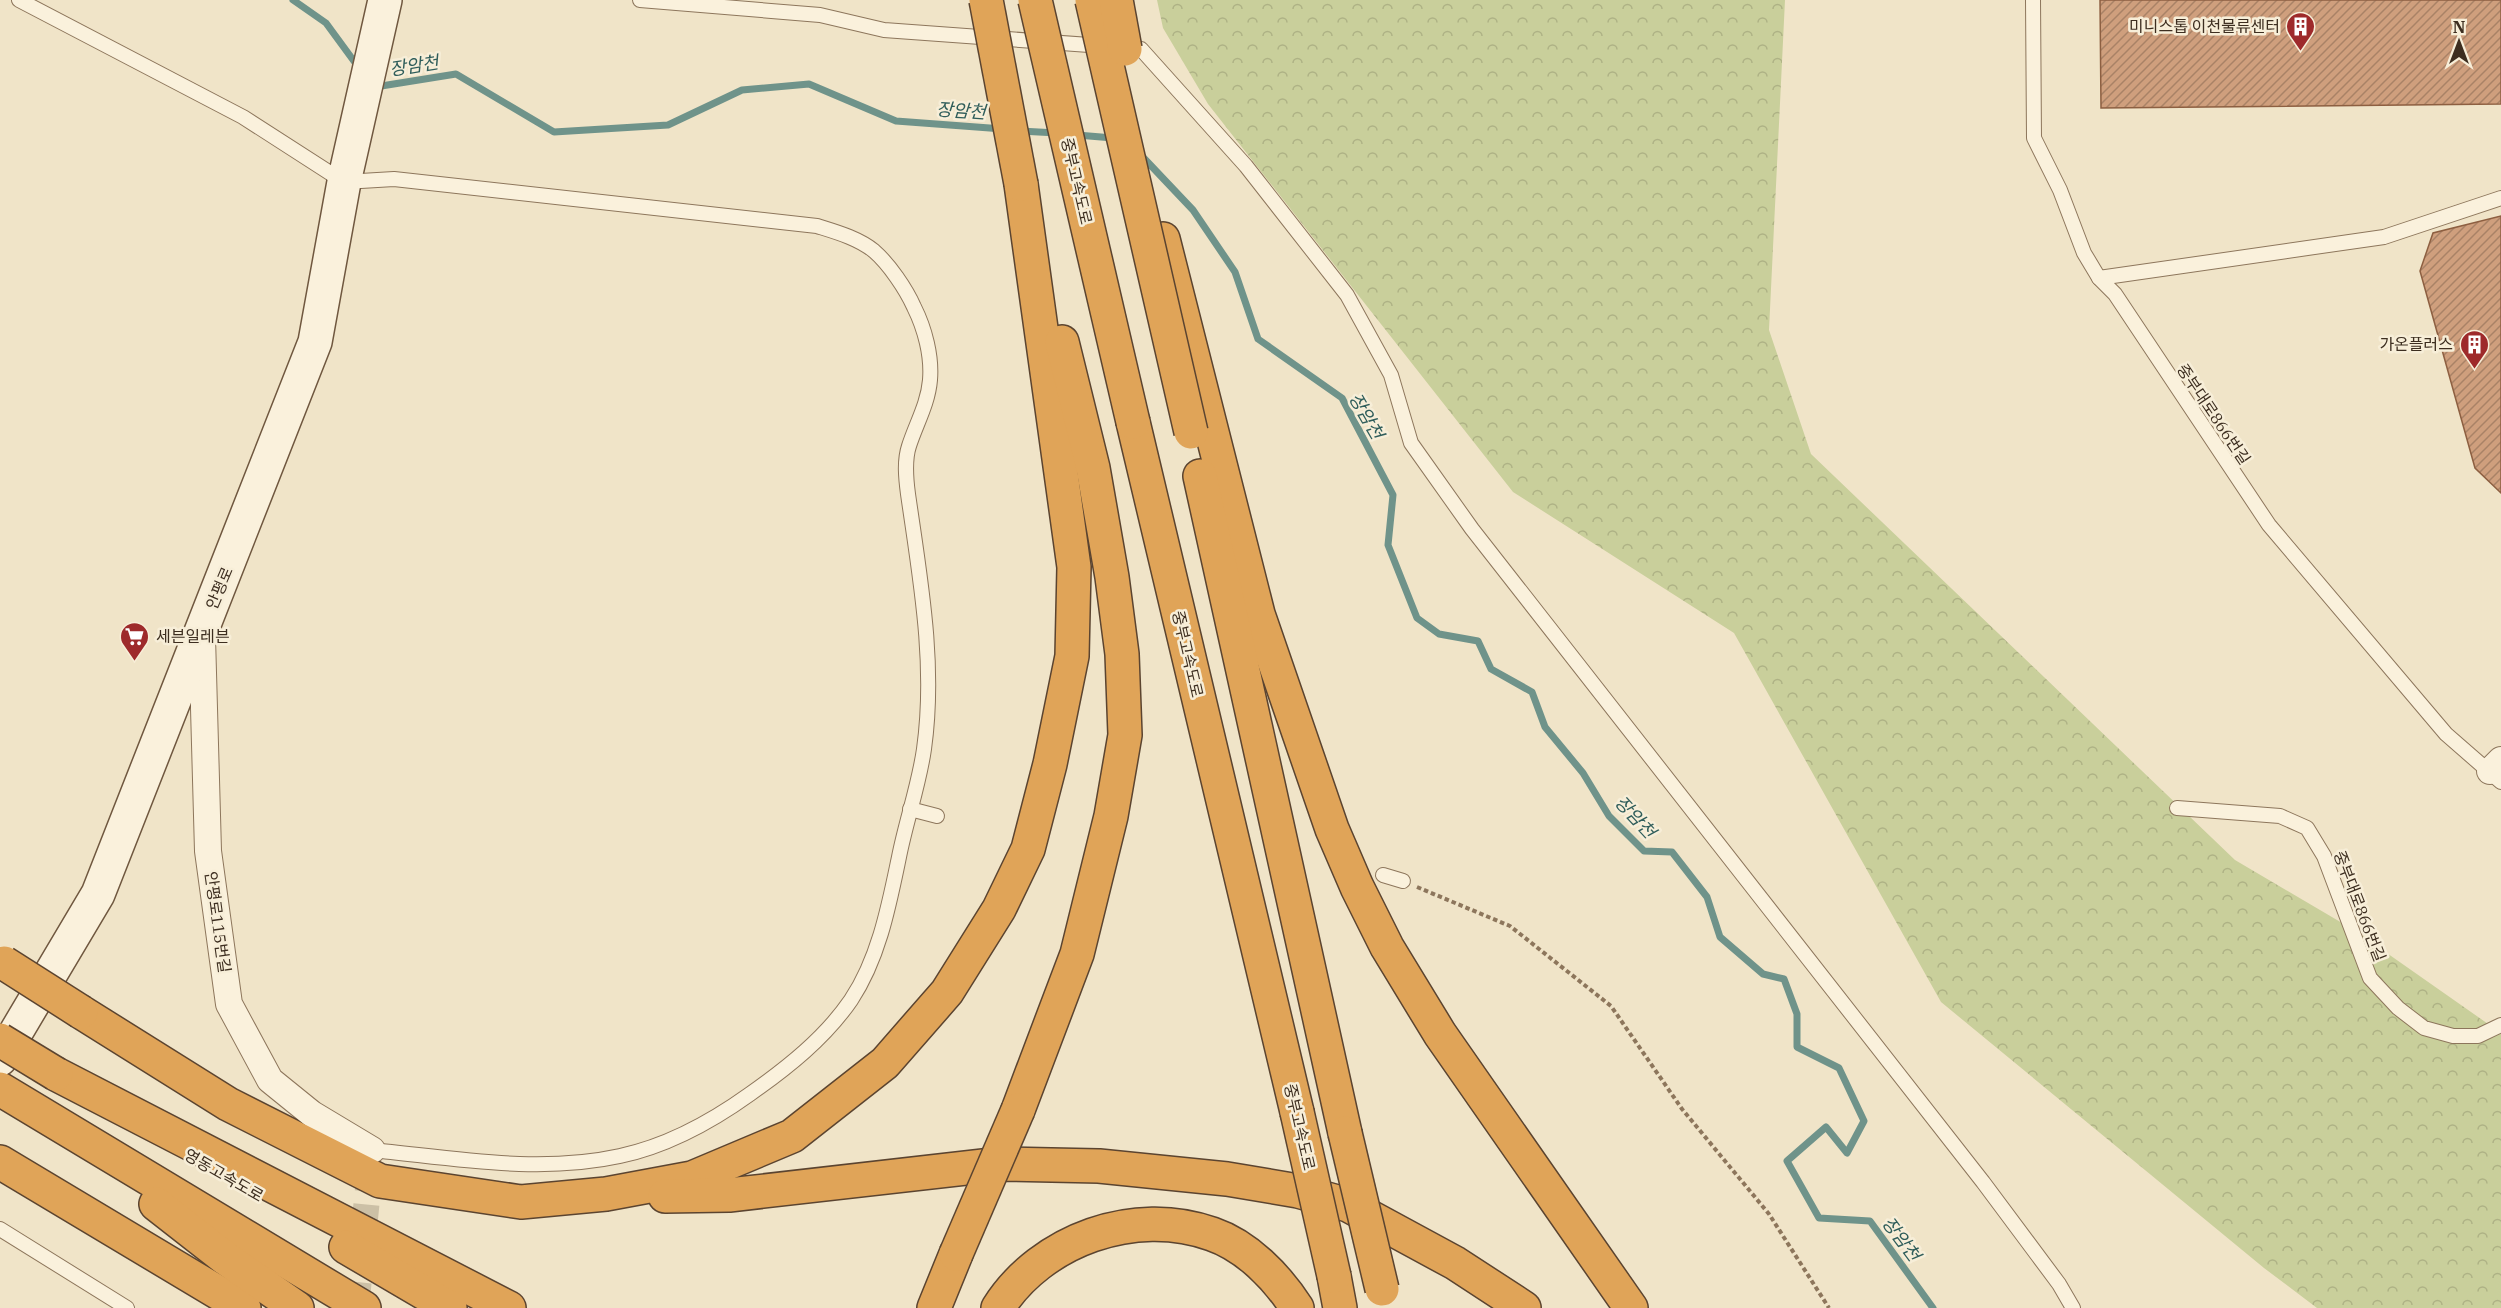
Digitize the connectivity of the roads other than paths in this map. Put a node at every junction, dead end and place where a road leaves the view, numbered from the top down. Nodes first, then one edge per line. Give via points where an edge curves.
1 (19, 0) edge
2 (385, 0) edge
3 (640, 0) edge
4 (987, 0) edge
5 (1035, 0) edge
6 (1092, 0) edge
7 (1116, 0) edge
8 (2033, 0) edge
9 (346, 171) junction
10 (1021, 184) junction
11 (2501, 198) edge
12 (2099, 278) junction
13 (201, 629) junction
14 (2497, 771) edge
15 (2177, 808) dead end
16 (910, 809) junction
17 (937, 816) dead end
18 (1383, 875) dead end
19 (1403, 881) road end
20 (2, 962) edge
21 (2501, 1025) edge
22 (0, 1040) edge
23 (0, 1059) edge
24 (56, 1074) junction
25 (0, 1089) edge
26 (39, 1112) junction
27 (372, 1150) joint
28 (3, 1164) edge
29 (574, 1197) junction
30 (106, 1224) junction
31 (0, 1229) edge
32 (1384, 1298) edge
33 (127, 1308) edge
34 (214, 1308) edge
35 (244, 1308) edge
36 (297, 1308) edge
37 (364, 1308) edge
38 (450, 1308) edge
39 (509, 1308) edge
40 (934, 1308) edge
41 (998, 1308) edge
42 (1297, 1308) edge
43 (1340, 1308) edge
44 (1524, 1308) edge
45 (1631, 1308) edge
46 (2073, 1308) edge

1 - 9 lane
2 - 9 street, 안평로
3 - 46 lane via 820,15 884,30 1141,49 1246,166 1347,295 1390,375 1411,442 1472,529 1983,1182
4 - 10 highway, bridge
5 - 43 highway, 중부고속도로, bridge
6 - 32 highway, bridge
7 - 45 highway, bridge via 1152,196 1258,614 1332,829 1387,947 1440,1034
8 - 12 lane, 중부대로866번길 via 2034,138 2060,190 2084,253
9 - 13 street, 안평로 via 315,342
9 - 16 lane via 817,226 873,251 914,305 928,344 930,381 922,415 907,450 906,480 924,607 928,682 924,750
10 - 29 highway via 1074,567 1072,656 1028,849 999,909 946,992 885,1063 792,1136 692,1178
10 - 40 highway, bridge via 1094,468 1122,654 1125,735 1111,816 1077,954 1018,1110
11 - 12 lane via 2384,237
12 - 14 lane, 중부대로866번길 via 2115,294 2269,525 2446,734
13 - 23 street, 안평로 via 98,894
13 - 27 street, 안평로115번길 via 208,851 229,1004 270,1080 312,1114
15 - 21 lane, 중부대로866번길 via 2280,816 2307,828 2324,856 2370,978 2398,1008 2424,1028 2453,1036 2478,1036
16 - 17 lane
16 - 27 lane via 885,918 852,999 821,1037 775,1077 725,1112 677,1138 621,1156 572,1163 516,1164
18 - 19 lane
20 - 29 highway, bridge via 228,1104 380,1181 521,1202
22 - 24 highway, 영동고속도로, bridge
24 - 38 highway, 영동고속도로
24 - 39 highway
25 - 26 highway
26 - 36 highway via 225,1258
26 - 37 highway
28 - 30 highway
29 - 44 highway via 729,1195 1001,1164 1099,1166 1227,1179 1298,1191 1348,1205 1455,1263
30 - 34 highway
30 - 35 highway
31 - 33 lane
41 - 42 highway via 1028,1272 1059,1250 1093,1234 1125,1225 1153,1223 1202,1231 1231,1243 1272,1275

